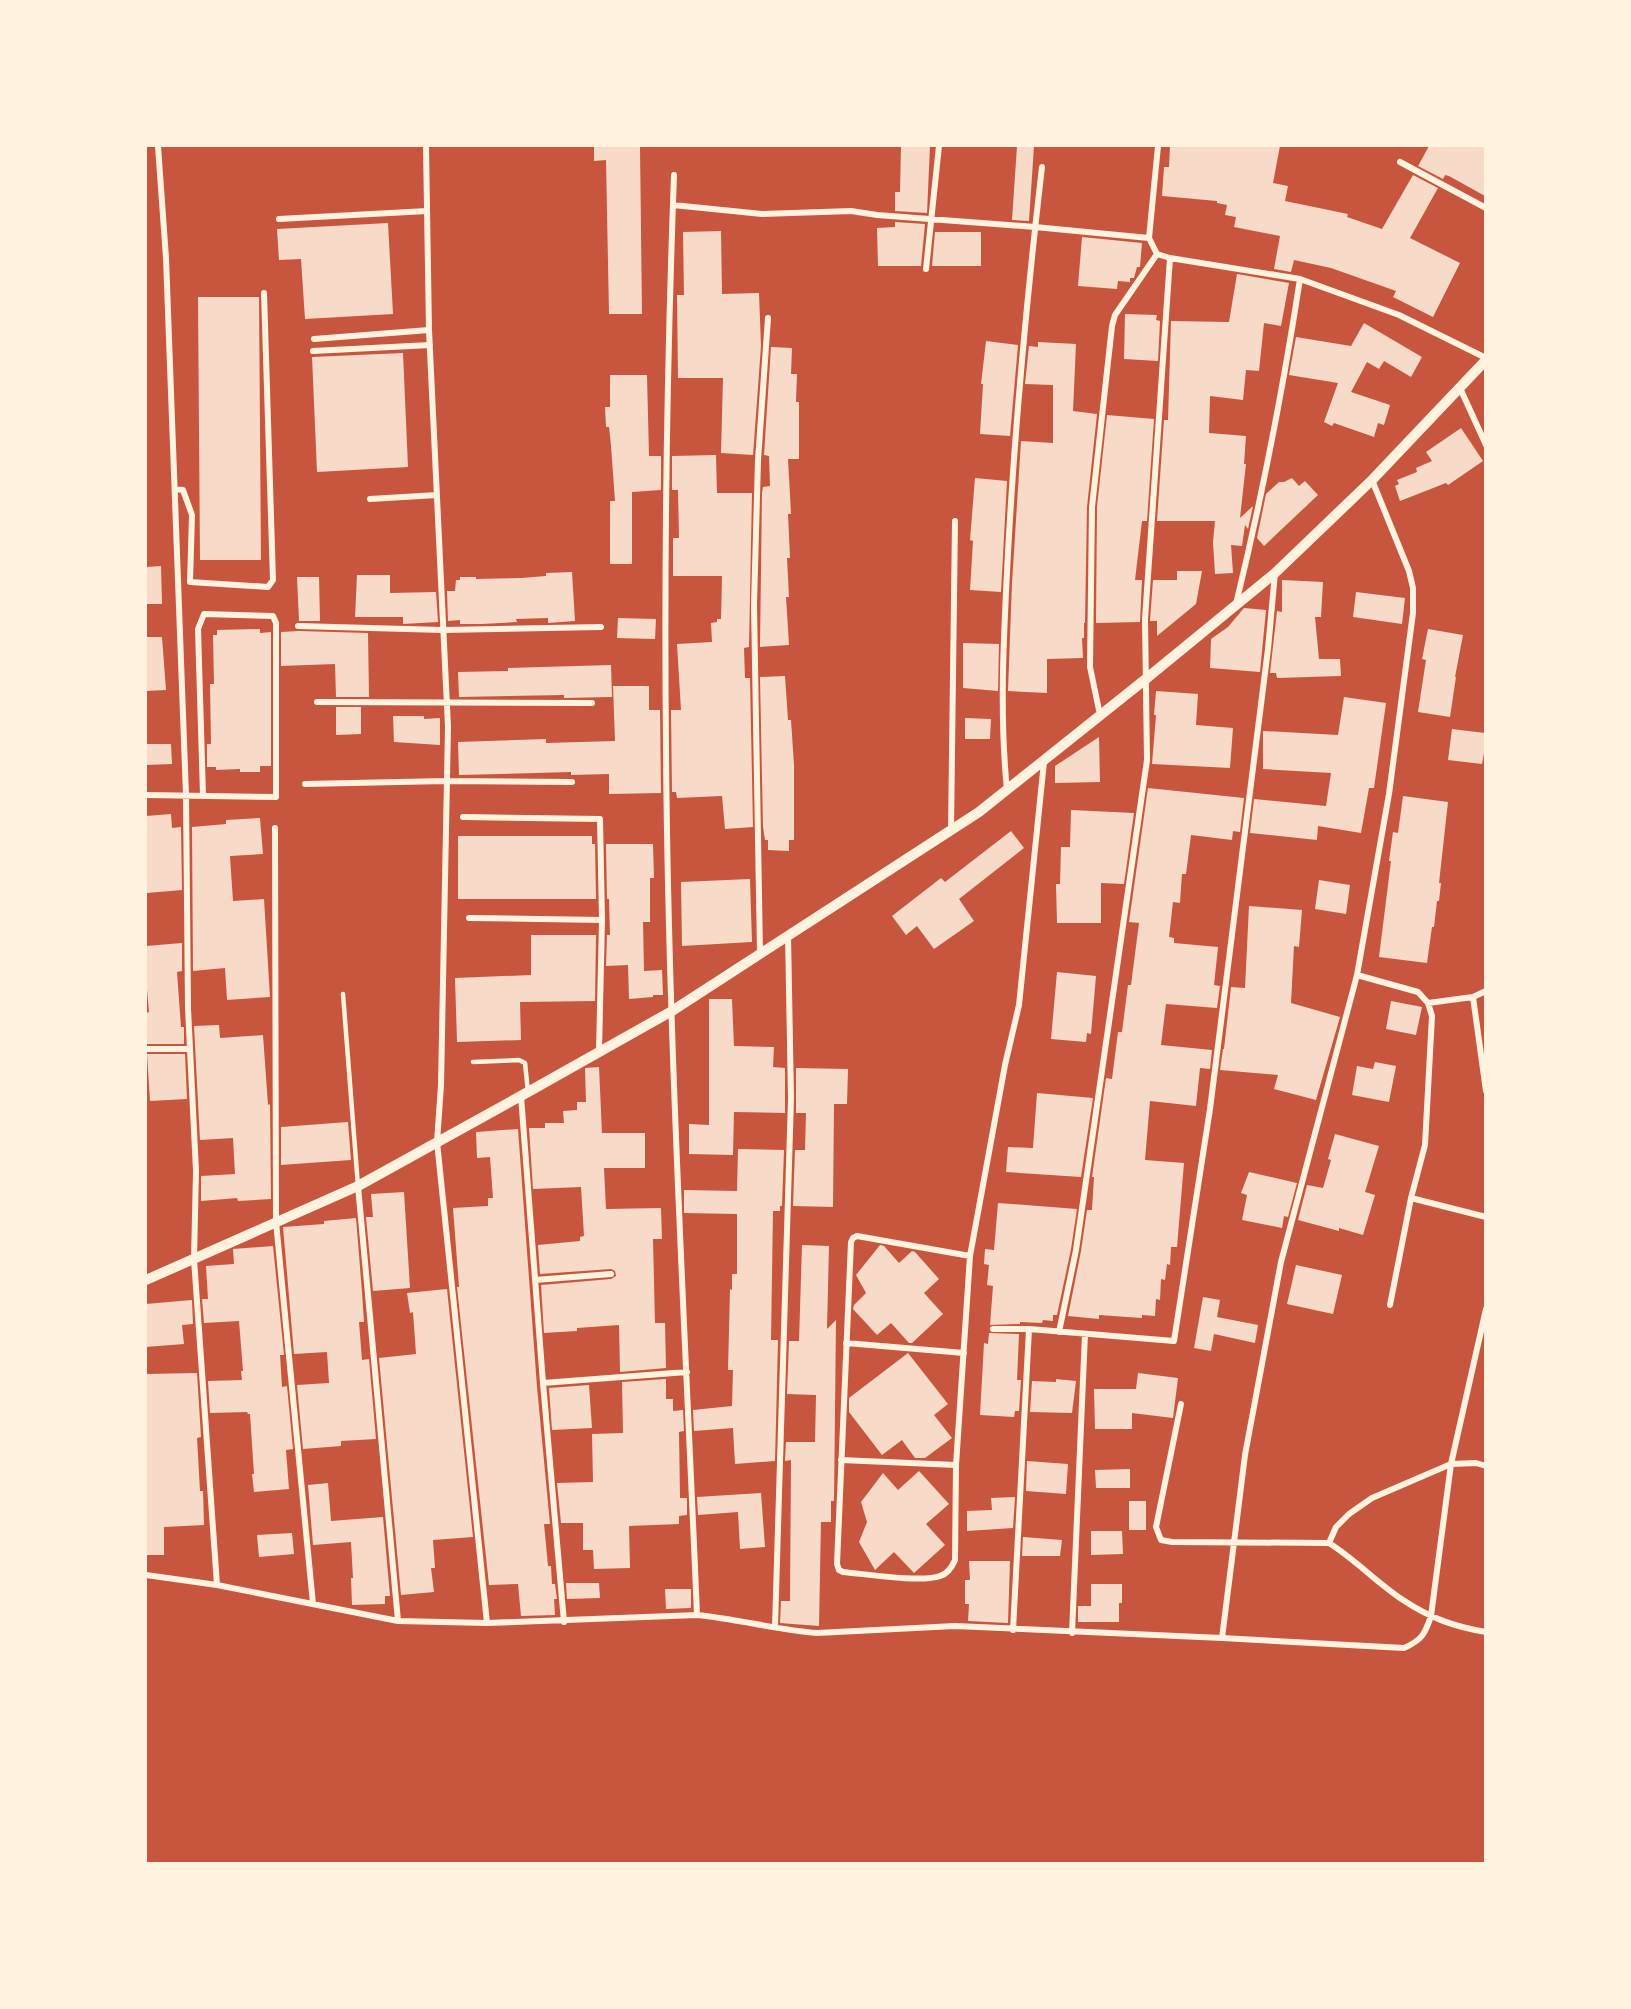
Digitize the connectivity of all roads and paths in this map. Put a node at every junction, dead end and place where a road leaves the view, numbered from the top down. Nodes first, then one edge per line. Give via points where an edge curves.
1 (158, 146) edge
2 (426, 146) edge
3 (939, 146) edge
4 (1158, 146) edge
5 (1400, 162) dead end
6 (1042, 167) dead end
7 (674, 175) dead end
8 (673, 205) junction
9 (1485, 208) edge
10 (427, 211) junction
11 (279, 219) dead end
12 (930, 219) junction
13 (1035, 227) junction
14 (1149, 238) junction
15 (1157, 254) junction
16 (1170, 258) junction
17 (926, 269) dead end
18 (1300, 279) junction
19 (264, 293) dead end
20 (768, 318) dead end
21 (429, 330) junction
22 (314, 339) dead end
23 (430, 345) junction
24 (313, 351) dead end
25 (1485, 359) edge
26 (1459, 387) junction
27 (1485, 445) edge
28 (1372, 480) junction
29 (175, 489) junction
30 (437, 495) junction
31 (370, 499) dead end
32 (955, 521) dead end
33 (1275, 573) junction
34 (1235, 605) junction
35 (298, 626) dead end
36 (601, 627) dead end
37 (443, 630) junction
38 (1147, 678) junction
39 (317, 702) dead end
40 (447, 702) junction
41 (592, 703) dead end
42 (1100, 716) junction
43 (1044, 761) junction
44 (446, 781) junction
45 (572, 783) dead end
46 (305, 784) dead end
47 (1007, 790) junction
48 (146, 795) edge
49 (186, 795) junction
50 (203, 795) junction
51 (463, 817) dead end
52 (274, 828) dead end
53 (951, 831) junction
54 (469, 918) dead end
55 (602, 920) junction
56 (788, 935) junction
57 (760, 953) junction
58 (1357, 975) junction
59 (1485, 991) edge
60 (343, 994) dead end
61 (1473, 997) junction
62 (1428, 1003) junction
63 (672, 1011) junction
64 (147, 1049) edge
65 (190, 1049) junction
66 (599, 1052) junction
67 (473, 1062) dead end
68 (1485, 1091) edge
69 (524, 1094) junction
70 (437, 1142) junction
71 (358, 1186) junction
72 (1412, 1198) junction
73 (1485, 1217) edge
74 (276, 1222) junction
75 (970, 1256) junction
76 (194, 1258) junction
77 (611, 1274) dead end
78 (146, 1280) edge
79 (535, 1280) junction
80 (1390, 1305) dead end
81 (1485, 1309) edge
82 (993, 1329) dead end
83 (1029, 1329) junction
84 (1059, 1332) junction
85 (1085, 1334) junction
86 (846, 1343) junction
87 (964, 1353) junction
88 (687, 1372) junction
89 (543, 1383) junction
90 (1181, 1404) dead end
91 (841, 1460) junction
92 (1451, 1464) junction
93 (956, 1465) junction
94 (1485, 1466) edge
95 (1233, 1542) junction
96 (1329, 1543) junction
97 (146, 1575) edge
98 (217, 1585) junction
99 (313, 1604) junction
100 (697, 1615) junction
101 (1431, 1616) junction
102 (398, 1621) junction
103 (564, 1622) junction
104 (487, 1623) junction
105 (775, 1627) junction
106 (1013, 1630) junction
107 (1485, 1632) edge
108 (1072, 1633) junction
109 (1222, 1638) junction

1 - 29 street
2 - 10 street
3 - 12 street
4 - 14 street
5 - 9 street
6 - 13 street
7 - 8 street
8 - 12 street via 762,214 851,211
8 - 63 street via 666,601
10 - 11 street
10 - 21 street
12 - 13 street
12 - 17 street
13 - 14 street
13 - 47 street via 1013,454 1004,621 1002,746
14 - 15 street
15 - 16 street
15 - 42 street via 1115,315 1109,348 1092,507 1090,667
16 - 18 street
16 - 38 street via 1145,619
18 - 25 street via 1399,315
18 - 34 street via 1257,520
19 - 29 street via 273,580 268,587 190,582 192,515 183,490
20 - 57 street via 758,460 754,605
21 - 22 street
21 - 23 street
23 - 24 street
23 - 30 street
25 - 26 street
26 - 27 street
26 - 28 street
28 - 33 street
28 - 58 street via 1409,571 1413,613 1389,794
29 - 49 street
30 - 31 street
30 - 37 street
32 - 53 street
33 - 34 street
33 - 85 street via 1210,1109 1174,1341
34 - 38 street
35 - 37 street
36 - 37 street
37 - 40 street
38 - 42 street
38 - 84 street via 1147,760 1076,1250
39 - 40 street
40 - 41 street
40 - 44 street
42 - 43 street
43 - 47 street
43 - 75 street via 1019,1005
44 - 45 street
44 - 46 street
44 - 70 street
47 - 53 street
48 - 49 street
49 - 50 street
49 - 65 street
50 - 50 street via 198,629 201,620 204,614 273,616 276,797
51 - 55 street via 600,819
52 - 74 street
53 - 56 street
54 - 55 street
55 - 66 street
56 - 57 street
56 - 105 street via 791,1098
57 - 63 street
58 - 62 street via 1418,992
58 - 95 street via 1281,1262
59 - 61 street
60 - 71 lane
61 - 62 street
61 - 68 street
62 - 72 street via 1432,1016 1427,1128
63 - 66 street
63 - 88 street
64 - 65 street
65 - 76 street via 196,1171
66 - 69 street
67 - 69 lane via 525,1063
69 - 70 street
69 - 79 street
70 - 71 street
70 - 104 street
71 - 74 street
71 - 102 street
72 - 73 street
72 - 80 street
74 - 76 street
74 - 99 street
75 - 86 street via 853,1238
75 - 87 street
76 - 78 street
76 - 98 street
77 - 79 street
79 - 89 street
81 - 92 street
82 - 83 street
83 - 84 street
83 - 106 street
84 - 85 street
85 - 108 street
86 - 87 street
86 - 91 street
87 - 93 street
88 - 89 street
88 - 100 street
89 - 103 street
90 - 95 street via 1156,1527 1161,1540
91 - 93 street
91 - 93 street via 838,1570 928,1579 943,1576 955,1560
92 - 94 street
92 - 96 street via 1372,1498 1336,1527
92 - 101 street
95 - 96 street
95 - 109 street
96 - 101 street via 1402,1600
97 - 98 street
98 - 99 street
99 - 102 street
100 - 103 street
100 - 105 street
101 - 107 street via 1455,1627
101 - 109 street via 1426,1632 1404,1648
102 - 104 street
103 - 104 street
105 - 106 street via 817,1633 955,1626
106 - 108 street
108 - 109 street

